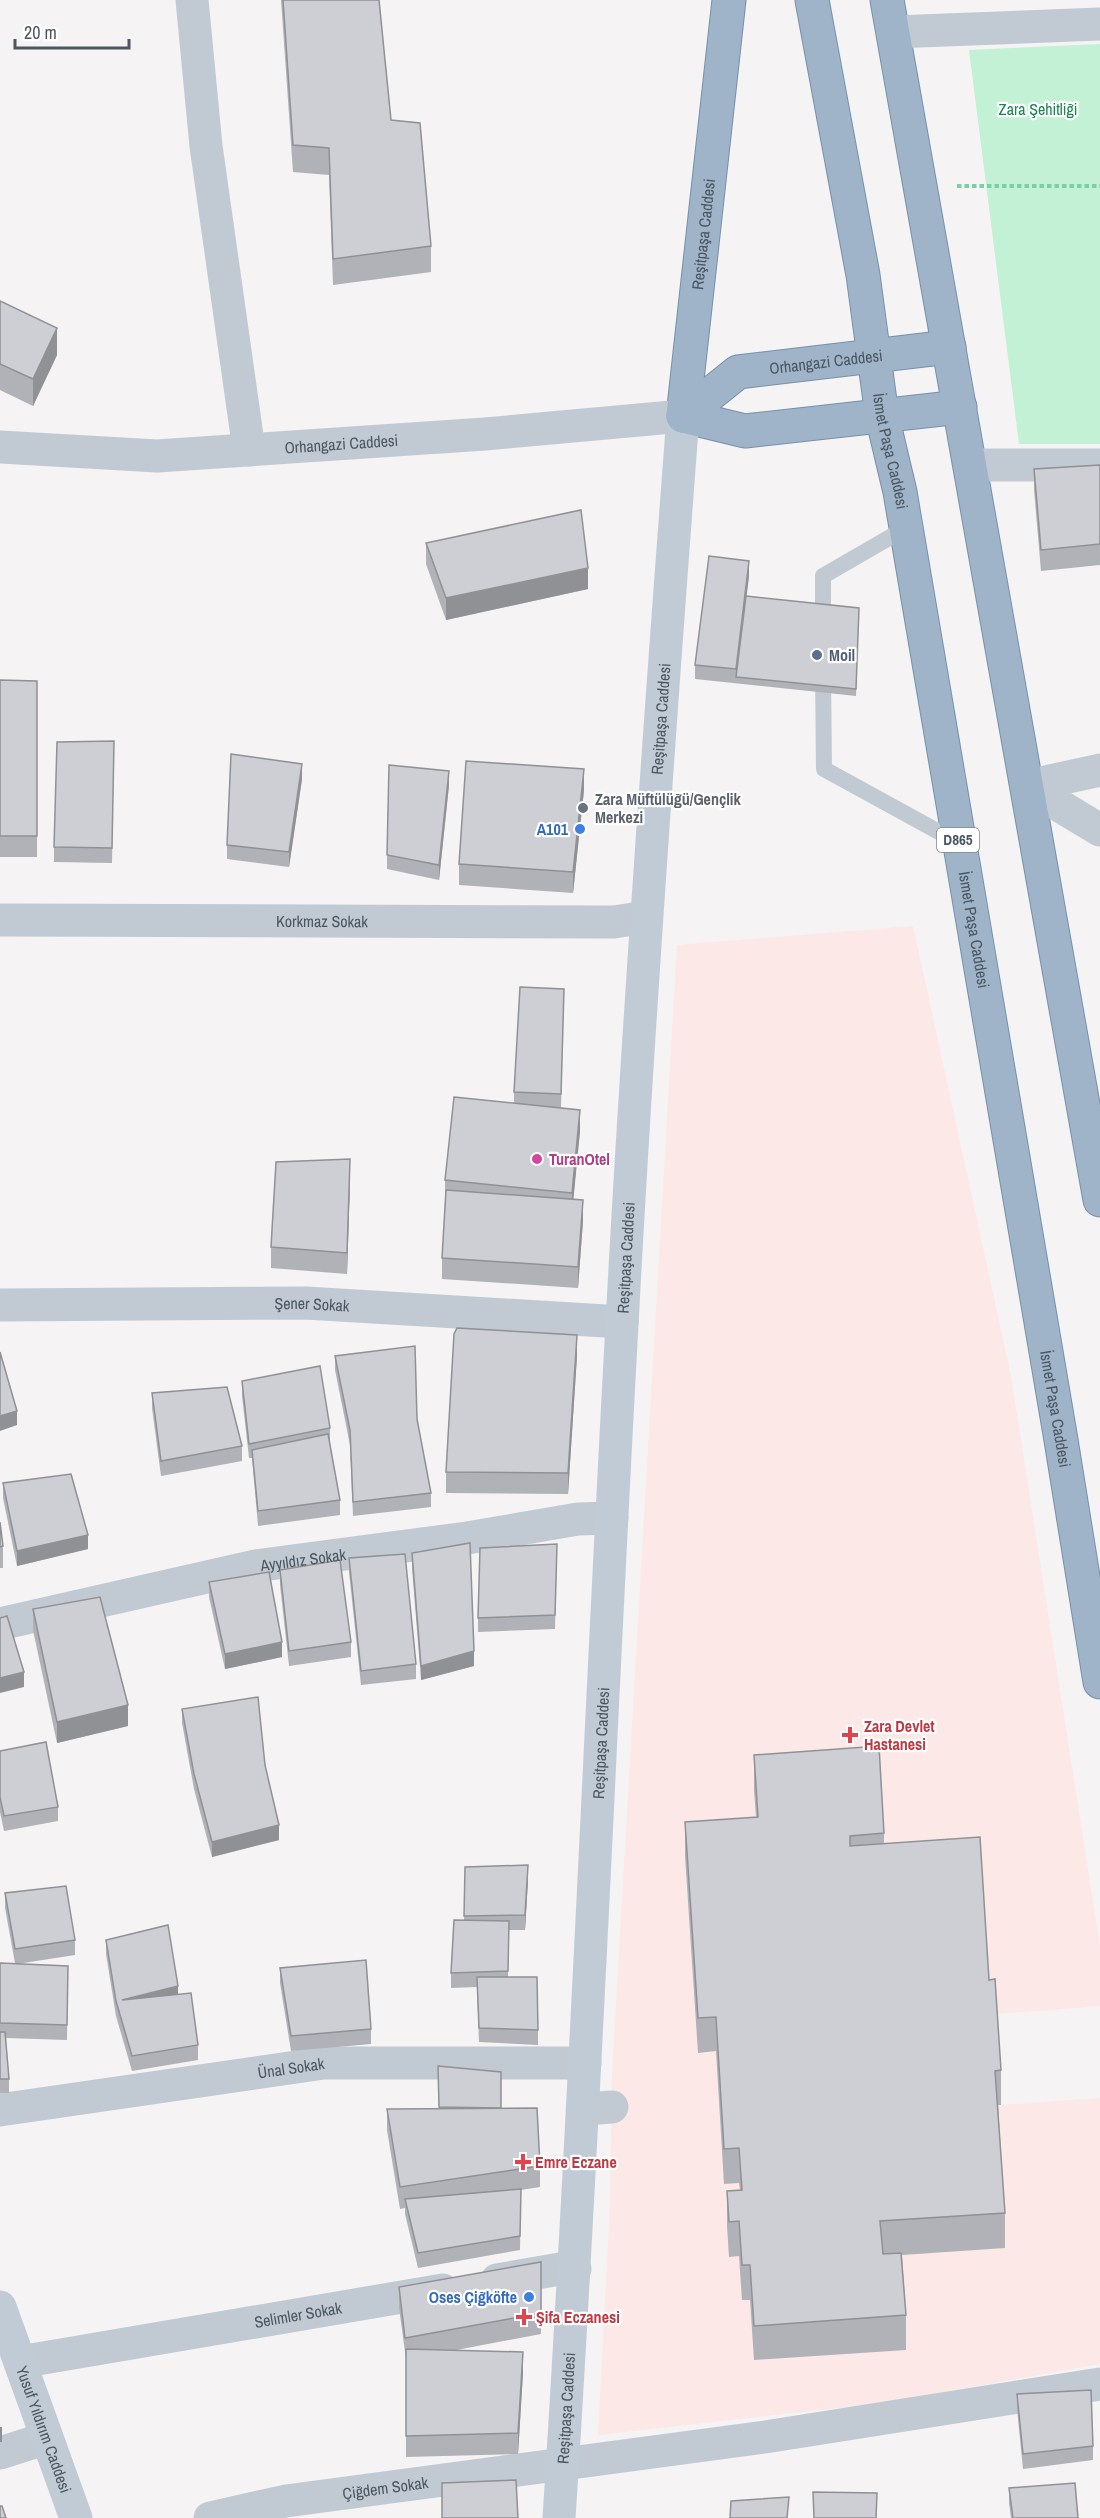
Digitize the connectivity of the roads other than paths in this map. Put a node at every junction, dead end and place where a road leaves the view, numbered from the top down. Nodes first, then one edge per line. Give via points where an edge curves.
1 (192, 0) edge
2 (729, 0) edge
3 (812, 0) edge
4 (887, 0) edge
5 (1100, 24) edge
6 (893, 32) junction
7 (949, 347) junction
8 (875, 357) junction
9 (960, 407) junction
10 (683, 416) junction
11 (882, 416) junction
12 (0, 447) edge
13 (249, 450) junction
14 (970, 465) junction
15 (1100, 465) edge
16 (906, 528) junction
17 (1100, 770) edge
18 (1027, 786) junction
19 (1100, 830) edge
20 (959, 843) junction
21 (646, 917) junction
22 (0, 920) edge
23 (1100, 1200) edge
24 (0, 1305) edge
25 (622, 1322) junction
26 (612, 1518) junction
27 (0, 1624) edge
28 (1100, 1682) edge
29 (585, 2063) junction
30 (0, 2110) edge
31 (575, 2269) junction
32 (0, 2307) edge
33 (20, 2362) junction
34 (1100, 2384) edge
35 (47, 2438) junction
36 (0, 2453) edge
37 (563, 2464) junction
38 (76, 2518) edge
39 (210, 2518) edge
40 (559, 2518) edge

1 - 13 street via 206,146
2 - 10 highway, Reşitpaşa Caddesi
3 - 8 highway, İsmet Paşa Caddesi / D865
4 - 6 highway
5 - 6 street
6 - 7 highway
7 - 8 highway, Orhangazi Caddesi
7 - 9 highway
8 - 10 highway, Orhangazi Caddesi via 738,372
8 - 11 highway, İsmet Paşa Caddesi / D865
9 - 11 highway, Orhangazi Caddesi
9 - 14 highway
10 - 11 highway, Orhangazi Caddesi via 745,431
10 - 13 street, Orhangazi Caddesi
10 - 21 main road, Reşitpaşa Caddesi
11 - 16 highway, İsmet Paşa Caddesi / D865
12 - 13 street, Orhangazi Caddesi via 157,456
14 - 15 street
14 - 18 highway
16 - 20 highway, İsmet Paşa Caddesi / D865
16 - 20 lane via 823,576 824,769
17 - 18 street
18 - 19 street
18 - 23 highway
20 - 28 highway, İsmet Paşa Caddesi / D865
21 - 22 street, Korkmaz Sokak via 614,922
21 - 25 main road, Reşitpaşa Caddesi
24 - 25 street, Şener Sokak via 306,1303
25 - 26 main road, Reşitpaşa Caddesi
26 - 27 street, Ayyıldız Sokak via 578,1519 255,1566
26 - 29 main road, Reşitpaşa Caddesi
29 - 30 street, Ünal Sokak via 324,2063
29 - 31 main road, Reşitpaşa Caddesi via 597,2108
31 - 33 street, Selimler Sokak
31 - 37 main road, Reşitpaşa Caddesi
32 - 33 main road, Yusuf Yıldırım Caddesi
33 - 35 main road, Yusuf Yıldırım Caddesi
34 - 37 street, Çiğdem Sokak via 765,2437
35 - 36 street
35 - 38 main road, Yusuf Yıldırım Caddesi
37 - 39 street, Çiğdem Sokak via 286,2501
37 - 40 main road, Reşitpaşa Caddesi

